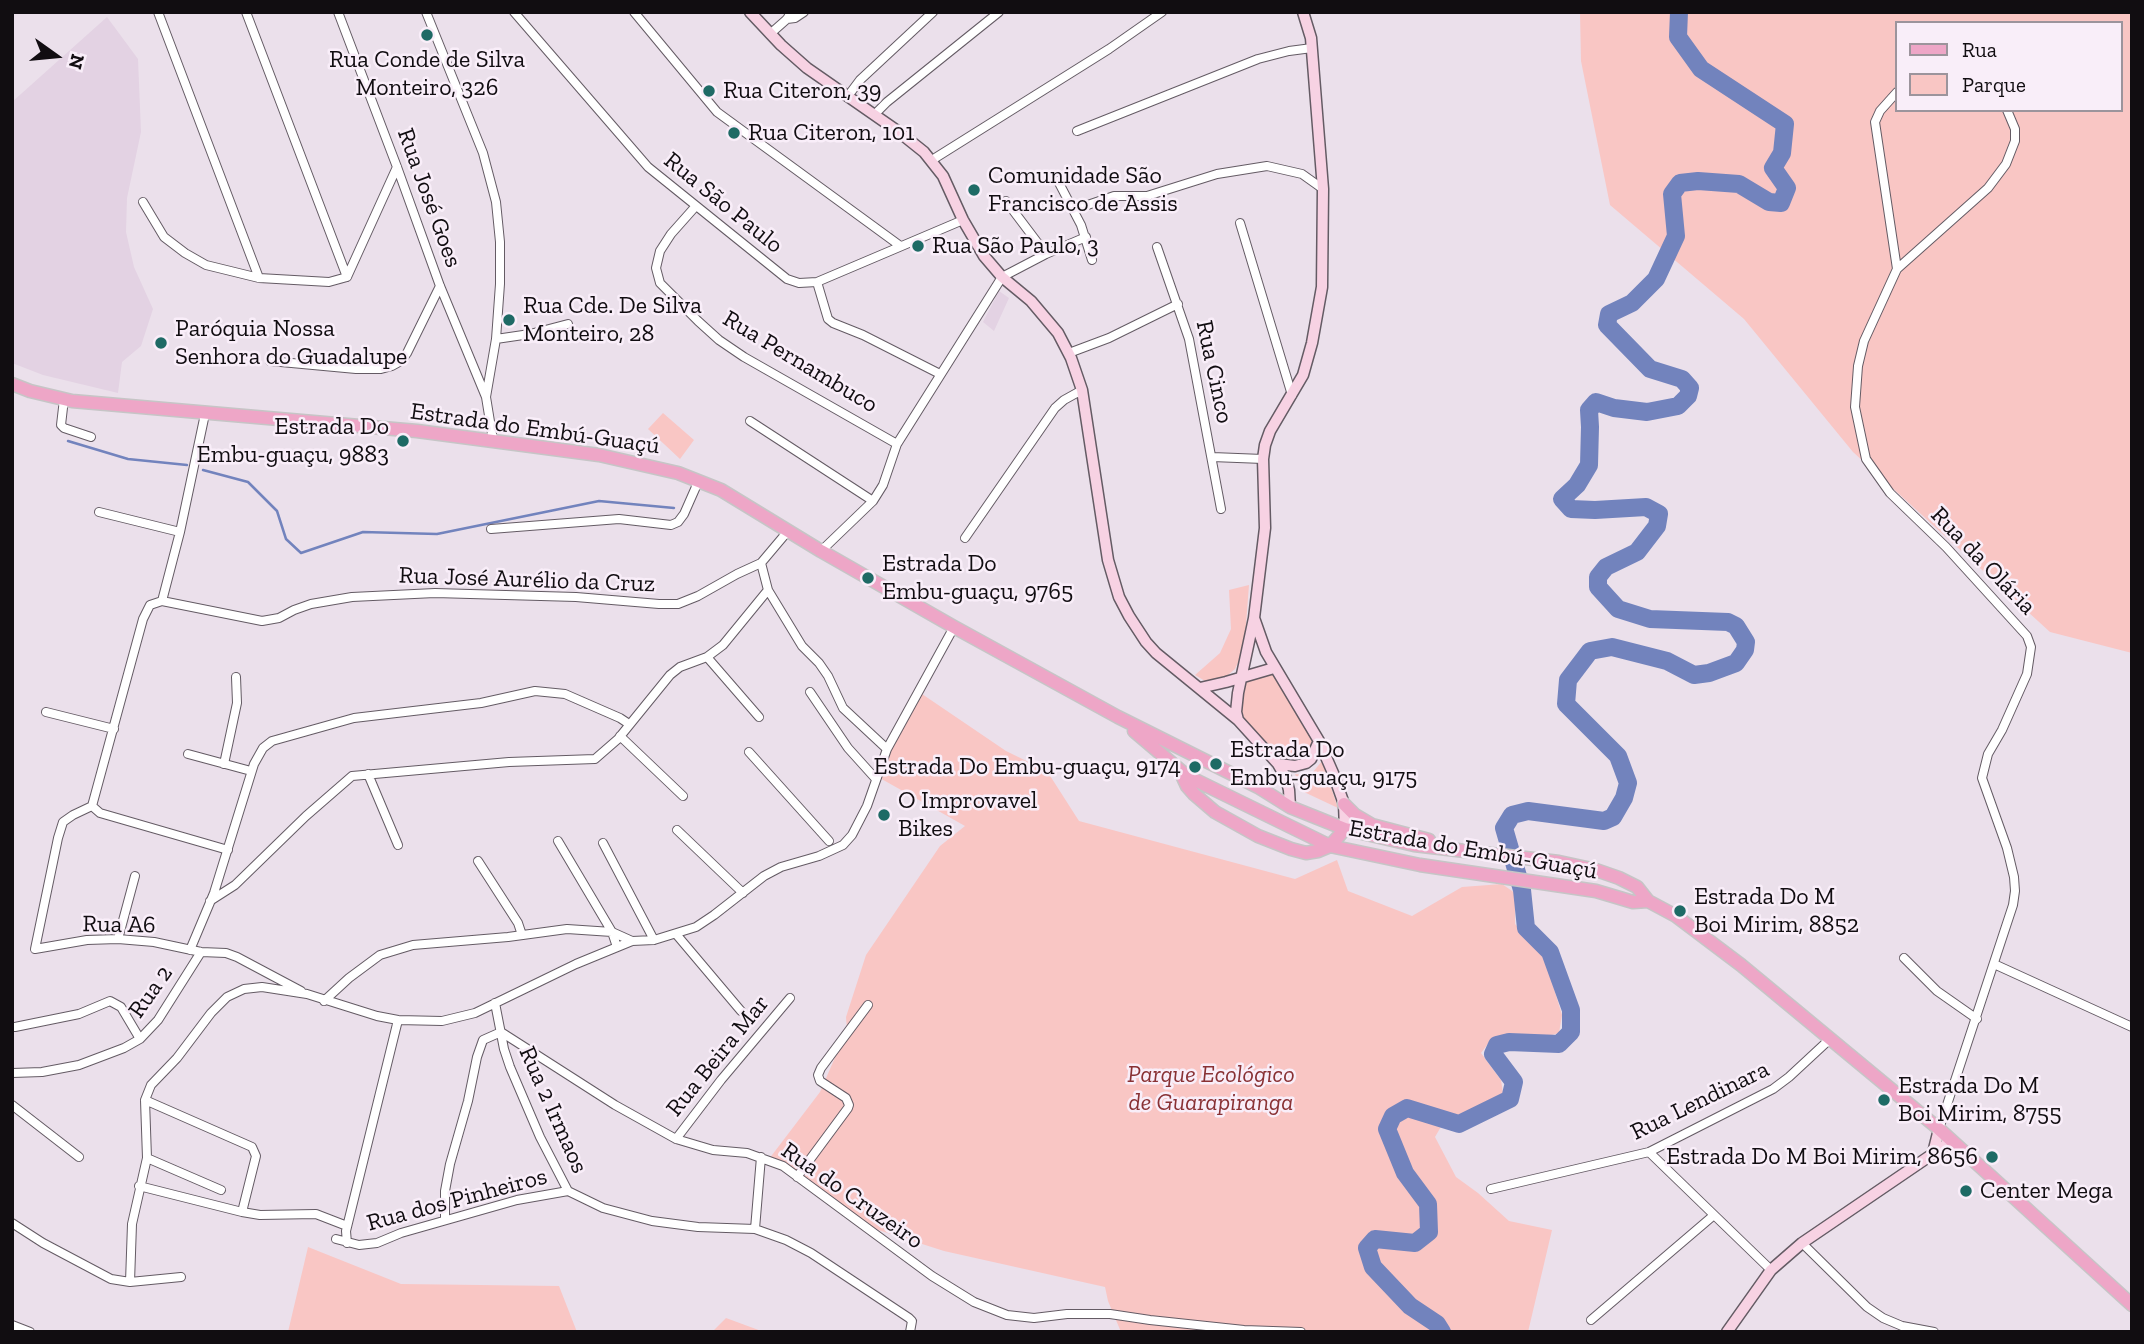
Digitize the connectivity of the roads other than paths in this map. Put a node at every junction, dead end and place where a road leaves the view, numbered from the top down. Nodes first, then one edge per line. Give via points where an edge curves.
1 (158, 12) edge
2 (246, 12) edge
3 (338, 12) edge
4 (426, 12) edge
5 (432, 12) edge
6 (514, 12) edge
7 (634, 12) edge
8 (750, 12) edge
9 (804, 12) edge
10 (933, 12) edge
11 (999, 12) edge
12 (1162, 12) edge
13 (1303, 12) edge
14 (789, 16) edge
15 (432, 28) junction
16 (770, 34) junction
17 (1312, 48) junction
18 (1896, 93) edge
19 (848, 96) junction
20 (2008, 112) edge
21 (874, 115) junction
22 (1077, 131) dead end
23 (932, 160) junction
24 (397, 167) junction
25 (1058, 181) dead end
26 (1323, 188) junction
27 (1006, 201) dead end
28 (143, 202) dead end
29 (695, 207) junction
30 (1073, 210) junction
31 (962, 220) junction
32 (1240, 223) dead end
33 (1086, 237) junction
34 (899, 245) junction
35 (1157, 247) dead end
36 (1046, 254) junction
37 (1092, 260) dead end
38 (1897, 269) junction
39 (347, 276) junction
40 (1002, 277) junction
41 (259, 278) junction
42 (817, 282) junction
43 (440, 286) junction
44 (1178, 304) junction
45 (568, 324) dead end
46 (496, 339) junction
47 (1069, 353) junction
48 (270, 362) dead end
49 (940, 374) junction
50 (12, 384) edge
51 (1083, 390) junction
52 (1292, 395) junction
53 (486, 397) junction
54 (64, 399) junction
55 (205, 414) junction
56 (750, 421) dead end
57 (92, 438) dead end
58 (493, 440) junction
59 (897, 444) junction
60 (1212, 457) junction
61 (1263, 459) junction
62 (699, 480) junction
63 (873, 501) junction
64 (1221, 509) dead end
65 (99, 512) dead end
66 (491, 529) dead end
67 (788, 531) junction
68 (180, 533) junction
69 (965, 538) dead end
70 (821, 551) junction
71 (761, 563) junction
72 (768, 590) junction
73 (162, 601) junction
74 (1254, 618) junction
75 (954, 627) junction
76 (707, 657) junction
77 (1274, 668) junction
78 (236, 677) dead end
79 (1241, 678) junction
80 (1200, 688) junction
81 (810, 692) dead end
82 (46, 712) dead end
83 (759, 717) dead end
84 (1118, 717) junction
85 (1238, 720) junction
86 (629, 724) junction
87 (114, 729) junction
88 (620, 736) junction
89 (1319, 741) junction
90 (887, 749) junction
91 (749, 752) dead end
92 (188, 754) dead end
93 (224, 764) junction
94 (1278, 764) junction
95 (251, 771) junction
96 (1181, 773) junction
97 (368, 774) junction
98 (875, 778) junction
99 (683, 796) dead end
100 (1344, 804) junction
101 (92, 806) junction
102 (1290, 807) junction
103 (1286, 827) junction
104 (1345, 829) junction
105 (677, 830) dead end
106 (558, 841) dead end
107 (603, 843) dead end
108 (833, 844) junction
109 (398, 845) dead end
110 (1330, 846) junction
111 (228, 850) junction
112 (1459, 850) junction
113 (478, 861) dead end
114 (135, 876) dead end
115 (743, 892) junction
116 (210, 901) junction
117 (1648, 901) junction
118 (612, 932) junction
119 (522, 934) junction
120 (676, 934) junction
121 (118, 939) junction
122 (654, 940) junction
123 (632, 941) junction
124 (617, 947) junction
125 (190, 950) junction
126 (201, 952) junction
127 (1904, 958) dead end
128 (1994, 964) junction
129 (307, 994) junction
130 (790, 998) dead end
131 (324, 1001) junction
132 (495, 1003) junction
133 (868, 1005) dead end
134 (741, 1011) dead end
135 (1977, 1019) junction
136 (398, 1020) junction
137 (15, 1027) dead end
138 (2132, 1027) edge
139 (501, 1032) junction
140 (140, 1039) junction
141 (1830, 1039) junction
142 (12, 1073) edge
143 (145, 1100) junction
144 (12, 1105) edge
145 (1939, 1129) junction
146 (676, 1139) junction
147 (1945, 1146) junction
148 (1649, 1152) junction
149 (79, 1157) dead end
150 (761, 1157) junction
151 (147, 1158) junction
152 (797, 1177) junction
153 (139, 1186) junction
154 (1491, 1189) dead end
155 (221, 1191) dead end
156 (568, 1191) junction
157 (242, 1212) junction
158 (1714, 1215) junction
159 (445, 1220) junction
160 (12, 1223) edge
161 (346, 1228) junction
162 (755, 1229) junction
163 (347, 1243) junction
164 (1802, 1243) junction
165 (1771, 1270) junction
166 (181, 1277) dead end
167 (130, 1282) junction
168 (2132, 1305) edge
169 (1591, 1320) dead end
170 (12, 1325) edge
171 (30, 1332) edge
172 (910, 1332) edge
173 (1301, 1332) edge
174 (1727, 1332) edge
175 (1934, 1332) edge

1 - 41 street
2 - 39 street
3 - 24 street, Rua José Goes
4 - 15 street
5 - 15 street
6 - 29 street, Rua São Paulo via 648,167
7 - 34 street via 717,112
8 - 16 street
9 - 14 street
10 - 19 street
11 - 21 street
12 - 23 street
13 - 17 street
14 - 16 street
15 - 46 street via 483,153 496,202 500,242
16 - 19 street via 807,68
17 - 22 street via 1258,59
17 - 26 street
18 - 38 street via 1875,122
19 - 21 street
20 - 38 street, Rua da Olária via 2015,141 2006,164 1988,188
21 - 23 street
23 - 31 street
24 - 39 street
24 - 43 street, Rua José Goes
25 - 30 street
26 - 30 street via 1302,174 1267,166 1217,174 1147,197 1114,196
26 - 52 street via 1319,311 1303,375
27 - 36 street
28 - 41 street via 164,237 185,253 206,265
29 - 42 street, Rua São Paulo via 787,279
29 - 59 street, Rua Pernambuco via 660,251 656,268 660,283 719,340 744,357
30 - 33 street
31 - 34 street
31 - 40 street
32 - 52 street
33 - 36 street
33 - 37 street
34 - 42 street
35 - 44 street, Rua Cinco
36 - 40 street
38 - 128 street, Rua da Olária via 1864,341 1858,366 1855,407 1866,459 1889,493 1945,547 2027,636 2031,647 2027,674 1983,769 2015,891
39 - 41 street via 311,283
40 - 47 street via 1051,323
40 - 49 street
42 - 49 street via 833,323
43 - 48 street via 407,353 392,366 356,369
43 - 53 street, Rua José Goes
44 - 47 street
44 - 60 street, Rua Cinco
45 - 46 street
46 - 53 street
47 - 51 street
49 - 59 street
50 - 54 main road, Estrada do Embú-Guaçú
51 - 69 street via 1055,408
51 - 80 street via 1108,560 1119,597 1146,642
52 - 61 street via 1270,432
53 - 58 street
54 - 55 main road, Estrada do Embú-Guaçú
54 - 57 street via 61,425
55 - 58 main road, Estrada do Embú-Guaçú
55 - 68 street
56 - 63 street
58 - 62 main road, Estrada do Embú-Guaçú via 611,457
59 - 63 street
60 - 61 street
60 - 64 street, Rua Cinco
61 - 74 street via 1265,528
62 - 66 street via 678,522 671,525 619,519
62 - 67 main road, Estrada do Embú-Guaçú
63 - 70 street
65 - 68 street
67 - 70 main road, Estrada do Embú-Guaçú
67 - 71 street, Rua José Aurélio da Cruz
68 - 73 street
70 - 75 main road, Estrada do Embú-Guaçú
71 - 72 street
71 - 73 street, Rua José Aurélio da Cruz via 678,604 435,593 352,597 311,604 261,621
72 - 76 street via 730,638
72 - 90 street via 802,646 828,676 843,708
73 - 87 street via 150,605 143,620
74 - 77 street
74 - 79 street
75 - 84 main road, Estrada do Embú-Guaçú
75 - 90 street
76 - 83 street
76 - 86 street via 670,675
77 - 79 street
77 - 89 street
78 - 93 street via 237,703
79 - 80 street
79 - 85 street
80 - 85 street
81 - 98 street
82 - 87 street
84 - 96 main road, Estrada do Embú-Guaçú
84 - 102 main road, Estrada do Embú-Guaçú
85 - 94 street
86 - 88 street
86 - 95 street via 565,694 535,691 481,703 354,718 300,732 265,745
87 - 101 street
88 - 97 street via 591,760
88 - 99 street
89 - 94 street via 1306,763
89 - 100 street
90 - 98 street
91 - 108 street
92 - 93 street
93 - 95 street
94 - 102 street via 1286,778
95 - 111 street
96 - 103 main road, Estrada do Embú-Guaçú
96 - 110 main road via 1187,786 1215,812 1258,836 1306,853
97 - 109 street
97 - 116 street via 350,777 235,885
98 - 108 street via 852,835
100 - 104 street
100 - 112 main road via 1373,825
101 - 111 street via 100,813
101 - 121 street, Rua A6 via 63,822 35,949
102 - 103 main road
102 - 104 main road, Estrada do Embú-Guaçú
103 - 110 main road, Estrada do Embú-Guaçú
104 - 110 main road
104 - 112 main road, Estrada do Embú-Guaçú
105 - 115 street
106 - 118 street
107 - 122 street
108 - 115 street via 764,876
110 - 117 main road, Estrada do Embú-Guaçú via 1368,856 1596,891 1633,902
111 - 116 street
112 - 117 main road, Estrada do Embú-Guaçú via 1595,870 1637,887
113 - 119 street
114 - 121 street
115 - 120 street via 696,927
116 - 125 street
117 - 141 main road, Estrada do Embú-Guaçú via 1676,915
118 - 119 street via 567,929
118 - 123 street
118 - 124 street
119 - 131 street via 396,949 380,955
120 - 122 street
120 - 134 street
121 - 125 street, Rua A6
122 - 123 street
123 - 124 street
124 - 132 street
125 - 126 street, Rua A6
126 - 129 street, Rua 2 via 237,957
126 - 140 street, Rua 2 via 158,1020
127 - 135 street via 1937,991
128 - 135 street, Rua da Olária
128 - 138 street
129 - 131 street
129 - 143 street via 254,987 227,997 151,1085
130 - 146 street, Rua Beira Mar
131 - 136 street
132 - 136 street via 442,1021
132 - 139 street, Rua 2 Irmaos
133 - 152 street via 818,1075 846,1098 848,1108
135 - 145 street, Rua da Olária
136 - 161 street
137 - 140 street via 79,1014 110,1001 121,1007
139 - 146 street, Rua do Cruzeiro
139 - 156 street, Rua 2 Irmaos via 510,1067
139 - 159 street via 483,1040 477,1057 450,1164
140 - 142 street, Rua 2 via 79,1065
141 - 145 main road, Estrada do Embú-Guaçú
141 - 148 street, Rua Lendinara via 1773,1089
143 - 151 street
143 - 157 street via 252,1147 256,1156
144 - 149 street
145 - 147 main road, Estrada do Embú-Guaçú
145 - 147 street
146 - 150 street, Rua do Cruzeiro
147 - 164 street
147 - 168 main road, Estrada do Embú-Guaçú
148 - 154 street, Rua Lendinara
148 - 158 street
150 - 152 street, Rua do Cruzeiro
150 - 162 street
151 - 153 street
151 - 155 street
152 - 173 street, Rua do Cruzeiro via 974,1303 1007,1315 1110,1314
153 - 157 street
153 - 167 street
156 - 159 street, Rua dos Pinheiros
156 - 162 street, Rua dos Pinheiros via 603,1208 652,1221
157 - 161 street via 316,1214
158 - 165 street
158 - 169 street
159 - 163 street, Rua dos Pinheiros via 377,1243
160 - 167 street via 103,1276
161 - 163 street
161 - 163 street via 336,1239
162 - 172 street, Rua dos Pinheiros via 798,1245 827,1263 909,1318
164 - 165 street
164 - 175 street via 1883,1318
165 - 174 street
166 - 167 street
170 - 171 street

